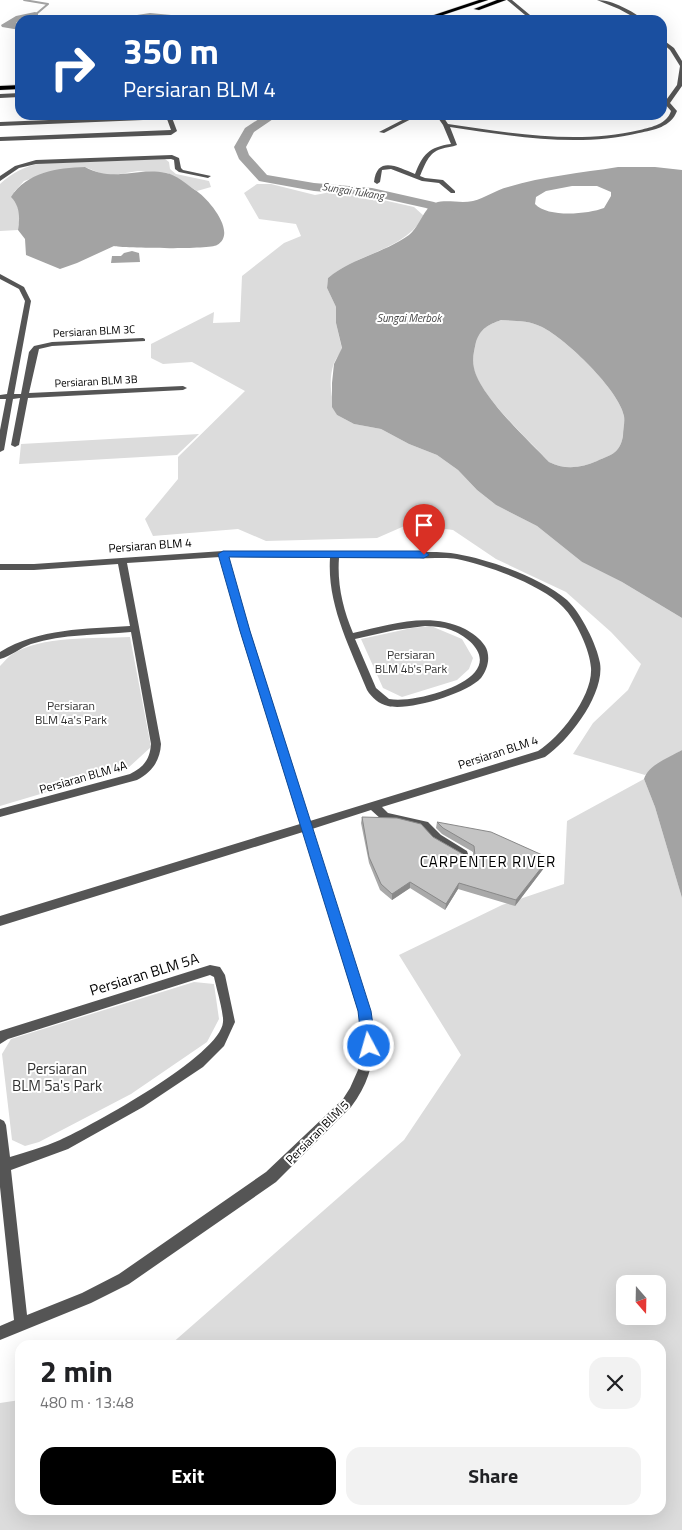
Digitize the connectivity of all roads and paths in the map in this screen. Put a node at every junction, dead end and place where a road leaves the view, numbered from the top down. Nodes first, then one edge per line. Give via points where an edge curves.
1 (485, 0) edge
2 (503, 0) edge
3 (509, 0) edge
4 (599, 0) edge
5 (438, 15) edge
6 (457, 15) edge
7 (528, 15) edge
8 (633, 15) edge
9 (667, 44) edge
10 (682, 66) edge
11 (15, 83) edge
12 (1, 84) edge
13 (15, 86) edge
14 (15, 95) edge
15 (0, 96) edge
16 (84, 120) edge
17 (170, 120) edge
18 (406, 120) edge
19 (442, 120) edge
20 (0, 124) edge
21 (446, 125) junction
22 (382, 132) dead end
23 (0, 139) edge
24 (208, 176) dead end
25 (417, 176) junction
26 (0, 179) edge
27 (376, 182) dead end
28 (453, 192) dead end
29 (0, 276) edge
30 (143, 340) dead end
31 (183, 388) dead end
32 (25, 395) junction
33 (10, 396) junction
34 (0, 397) edge
35 (15, 445) dead end
36 (0, 450) edge
37 (223, 554) junction
38 (335, 554) junction
39 (122, 560) junction
40 (0, 567) edge
41 (134, 629) junction
42 (351, 637) junction
43 (0, 656) edge
44 (372, 805) junction
45 (0, 813) edge
46 (306, 825) junction
47 (468, 857) edge
48 (0, 921) edge
49 (0, 1038) edge
50 (0, 1125) edge
51 (4, 1166) junction
52 (21, 1325) junction
53 (0, 1333) edge

1 - 5 highway
2 - 6 highway
3 - 7 street
4 - 8 street
9 - 10 street
10 - 21 street via 680,85 667,103 673,114 658,126 638,132 607,137 563,138
11 - 12 highway
12 - 13 highway
14 - 15 street
16 - 20 street
17 - 23 street via 174,132 168,134
18 - 22 street
19 - 21 street
21 - 25 street via 454,145 428,152
24 - 26 street via 181,171 176,158 172,157 41,161 17,167
25 - 27 street via 386,167 378,172
25 - 28 street via 442,182
29 - 33 street via 22,288 28,301
30 - 32 street, Persiaran BLM 3C via 36,347
31 - 32 street, Persiaran BLM 3B
32 - 33 street, Persiaran BLM 3B
32 - 35 street
33 - 34 street, Persiaran BLM 3B
33 - 36 street
37 - 38 street, Persiaran BLM 4
37 - 39 street, Persiaran BLM 4
37 - 46 street, Persiaran BLM 5
38 - 42 street via 334,592
38 - 44 street, Persiaran BLM 4 via 455,556 521,578 555,595 571,608 591,645 596,662 592,694 549,750
39 - 40 street, Persiaran BLM 4
39 - 41 street, Persiaran BLM 4A
41 - 43 street via 37,639 17,644
41 - 45 street, Persiaran BLM 4A via 156,744 153,763 140,774
42 - 42 street via 428,622 443,624 463,632 478,643 484,662 478,675 464,685 411,702 392,704 372,690
44 - 46 street, Persiaran BLM 4
44 - 47 street via 384,816 424,825 437,838
46 - 48 street, Persiaran BLM 4
46 - 52 street, Persiaran BLM 5 via 364,1011 368,1060 357,1091 271,1177 249,1193 124,1279
49 - 51 street, Persiaran BLM 5A via 210,970 219,975 229,1014 227,1029 220,1042 199,1063 139,1103 62,1145
50 - 51 street
51 - 52 street
52 - 53 street, Persiaran BLM 5

